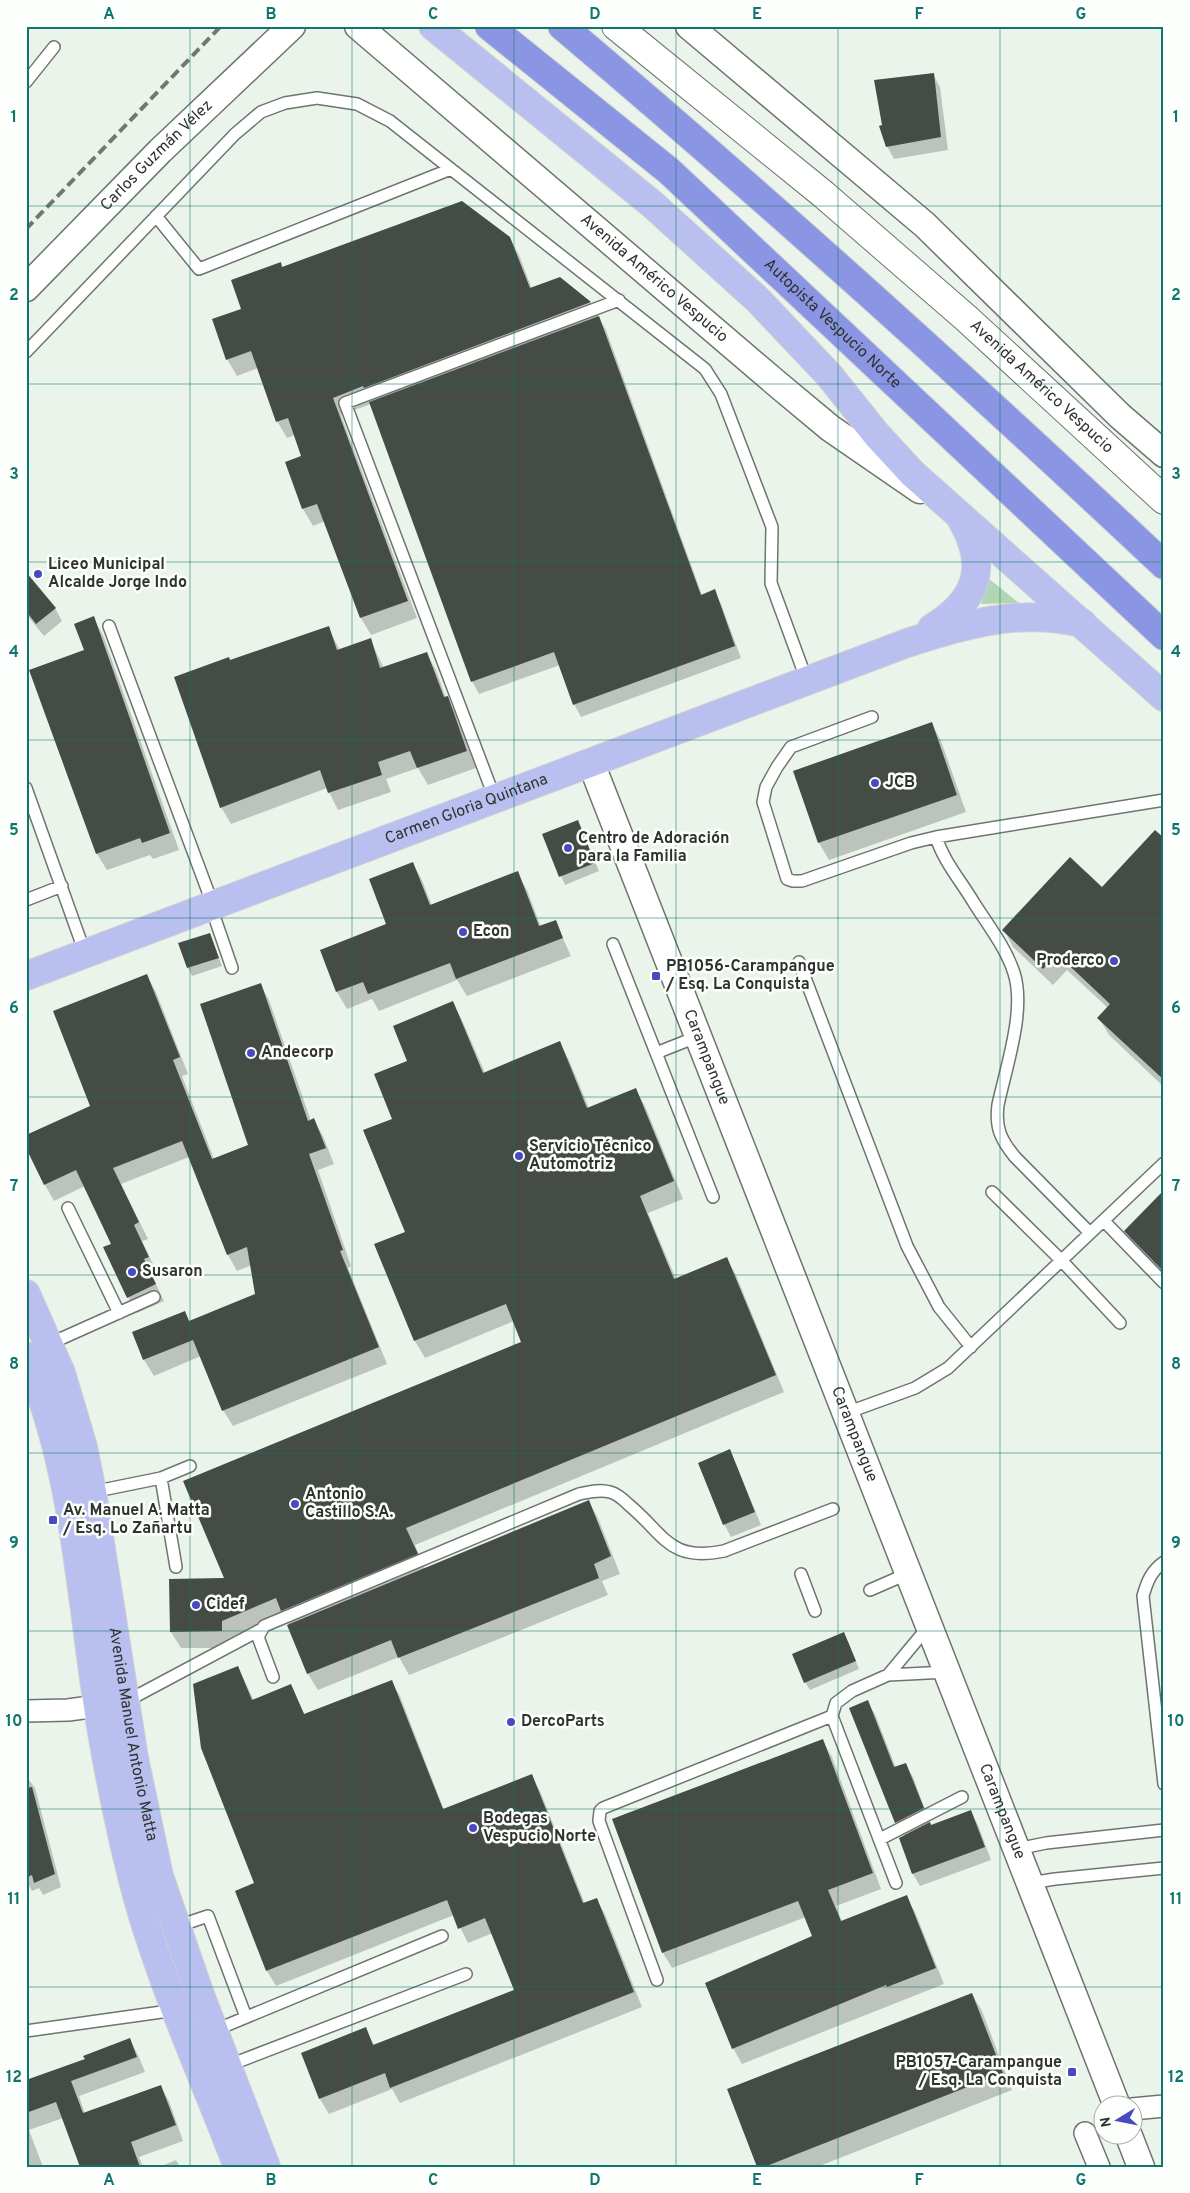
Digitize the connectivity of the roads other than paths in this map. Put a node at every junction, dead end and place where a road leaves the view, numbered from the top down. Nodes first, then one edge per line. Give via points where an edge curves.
1 (292, 26) edge
2 (358, 26) edge
3 (433, 26) edge
4 (489, 26) edge
5 (562, 26) edge
6 (616, 26) edge
7 (689, 26) edge
8 (54, 47) dead end
9 (26, 82) edge
10 (450, 169) junction
11 (156, 216) junction
12 (26, 288) edge
13 (619, 300) junction
14 (26, 352) edge
15 (1164, 454) edge
16 (1164, 500) edge
17 (960, 516) junction
18 (1164, 565) edge
19 (1082, 623) junction
20 (109, 626) dead end
21 (1164, 636) edge
22 (907, 644) junction
23 (807, 681) junction
24 (1164, 697) edge
25 (872, 717) dead end
26 (591, 763) junction
27 (26, 788) edge
28 (495, 799) junction
29 (1164, 800) edge
30 (936, 837) junction
31 (62, 886) junction
32 (26, 900) edge
33 (212, 906) junction
34 (613, 944) dead end
35 (86, 954) junction
36 (799, 962) dead end
37 (232, 968) dead end
38 (26, 976) edge
39 (699, 1036) junction
40 (656, 1053) junction
41 (1164, 1163) edge
42 (992, 1192) dead end
43 (714, 1197) dead end
44 (68, 1208) dead end
45 (1104, 1221) junction
46 (1090, 1233) junction
47 (1062, 1261) junction
48 (1164, 1282) edge
49 (26, 1294) edge
50 (154, 1297) dead end
51 (119, 1313) junction
52 (1120, 1324) dead end
53 (971, 1347) junction
54 (38, 1350) edge
55 (846, 1413) junction
56 (190, 1466) dead end
57 (161, 1478) junction
58 (92, 1492) junction
59 (833, 1509) dead end
60 (1164, 1562) edge
61 (176, 1567) dead end
62 (909, 1572) junction
63 (801, 1574) dead end
64 (870, 1590) dead end
65 (815, 1611) dead end
66 (929, 1625) junction
67 (260, 1630) junction
68 (947, 1672) junction
69 (888, 1675) junction
70 (273, 1677) dead end
71 (125, 1702) junction
72 (99, 1706) junction
73 (26, 1711) edge
74 (832, 1716) junction
75 (1164, 1784) edge
76 (962, 1797) dead end
77 (1164, 1830) edge
78 (880, 1840) junction
79 (1017, 1849) junction
80 (1164, 1868) edge
81 (896, 1883) dead end
82 (1030, 1883) junction
83 (175, 1927) junction
84 (442, 1936) dead end
85 (466, 1974) dead end
86 (657, 1980) dead end
87 (176, 2010) junction
88 (246, 2017) junction
89 (213, 2030) junction
90 (26, 2031) edge
91 (227, 2066) junction
92 (1113, 2096) edge
93 (1164, 2106) edge
94 (1142, 2108) edge
95 (1085, 2133) dead end
96 (1133, 2146) edge
97 (238, 2167) edge
98 (266, 2167) edge
99 (1099, 2167) edge
100 (1141, 2167) edge

1 - 12 street, Carlos Guzmán Vélez via 173,138
2 - 17 street, Avenida Américo Vespucio via 830,428
3 - 17 main road, Avenida Américo Vespucio via 652,204 758,300 829,375 893,454
4 - 21 highway, Autopista Vespucio Norte via 669,171
5 - 18 highway via 701,144 992,403
6 - 16 main road, Avenida Américo Vespucio via 822,194 966,318
7 - 15 street, Avenida Américo Vespucio via 925,225 1114,410
8 - 9 lane
10 - 11 lane via 199,269
10 - 11 lane via 390,121 357,104 310,99 285,103 262,112 235,134
10 - 13 lane
11 - 14 lane
13 - 23 lane via 705,369 721,394 772,527 771,583
13 - 28 lane via 345,403
17 - 19 main road, Avenida Américo Vespucio
17 - 22 main road, Carmen Gloria Quintana via 970,536 975,559 972,589 957,611
19 - 22 main road, Carmen Gloria Quintana via 1041,616 1002,618 972,623
19 - 24 main road, Avenida Américo Vespucio
20 - 33 lane
22 - 23 main road, Carmen Gloria Quintana
23 - 26 main road, Carmen Gloria Quintana
25 - 30 lane via 791,748 770,780 763,802 787,879 802,881
26 - 28 main road, Carmen Gloria Quintana
26 - 39 street, Carampangue
27 - 31 lane
28 - 33 main road, Carmen Gloria Quintana
29 - 30 lane
30 - 46 lane via 944,859 1006,954 1018,993 1018,1010 996,1119 998,1132 1015,1157
31 - 32 lane
31 - 35 lane
33 - 35 main road, Carmen Gloria Quintana
33 - 37 lane
34 - 40 lane
35 - 38 main road, Carmen Gloria Quintana
36 - 53 lane via 907,1246 939,1307
39 - 40 lane
39 - 55 street, Carampangue
40 - 43 lane
41 - 45 lane
42 - 47 lane
44 - 51 lane
45 - 46 lane
45 - 48 lane
46 - 47 lane
47 - 52 lane
47 - 53 lane
49 - 54 main road, Avenida Manuel Antonio Matta
50 - 51 lane
51 - 54 lane
53 - 55 lane via 948,1368 915,1388
54 - 58 main road, Avenida Manuel Antonio Matta via 70,1401
54 - 72 main road, Avenida Manuel Antonio Matta via 45,1402 60,1458
55 - 62 street, Carampangue
56 - 57 lane
57 - 58 lane
57 - 61 lane
58 - 71 main road, Avenida Manuel Antonio Matta
59 - 67 lane via 724,1551 692,1554 663,1540 620,1497 597,1490 579,1494 271,1622
60 - 75 lane via 1151,1575 1143,1596
62 - 64 lane
62 - 66 street, Carampangue
63 - 65 lane
66 - 68 street, Carampangue
66 - 69 lane
67 - 70 lane via 258,1637
67 - 71 lane
68 - 69 lane
68 - 79 street, Carampangue
69 - 74 lane via 836,1702
71 - 72 street
71 - 83 main road, Avenida Manuel Antonio Matta via 148,1828
72 - 73 street
72 - 87 main road, Avenida Manuel Antonio Matta via 121,1833 140,1907
74 - 78 lane
74 - 86 lane via 603,1808 600,1812 599,1821
76 - 78 lane
77 - 79 lane via 1046,1842
78 - 81 lane
79 - 82 street, Carampangue
80 - 82 lane
82 - 92 street, Carampangue
83 - 88 lane via 208,1916
83 - 89 main road, Avenida Manuel Antonio Matta
84 - 88 lane
85 - 91 lane
87 - 90 lane
87 - 97 main road, Avenida Manuel Antonio Matta
88 - 89 lane
89 - 91 main road, Avenida Manuel Antonio Matta
91 - 98 main road, Avenida Manuel Antonio Matta
93 - 94 street
95 - 99 street
96 - 100 street

